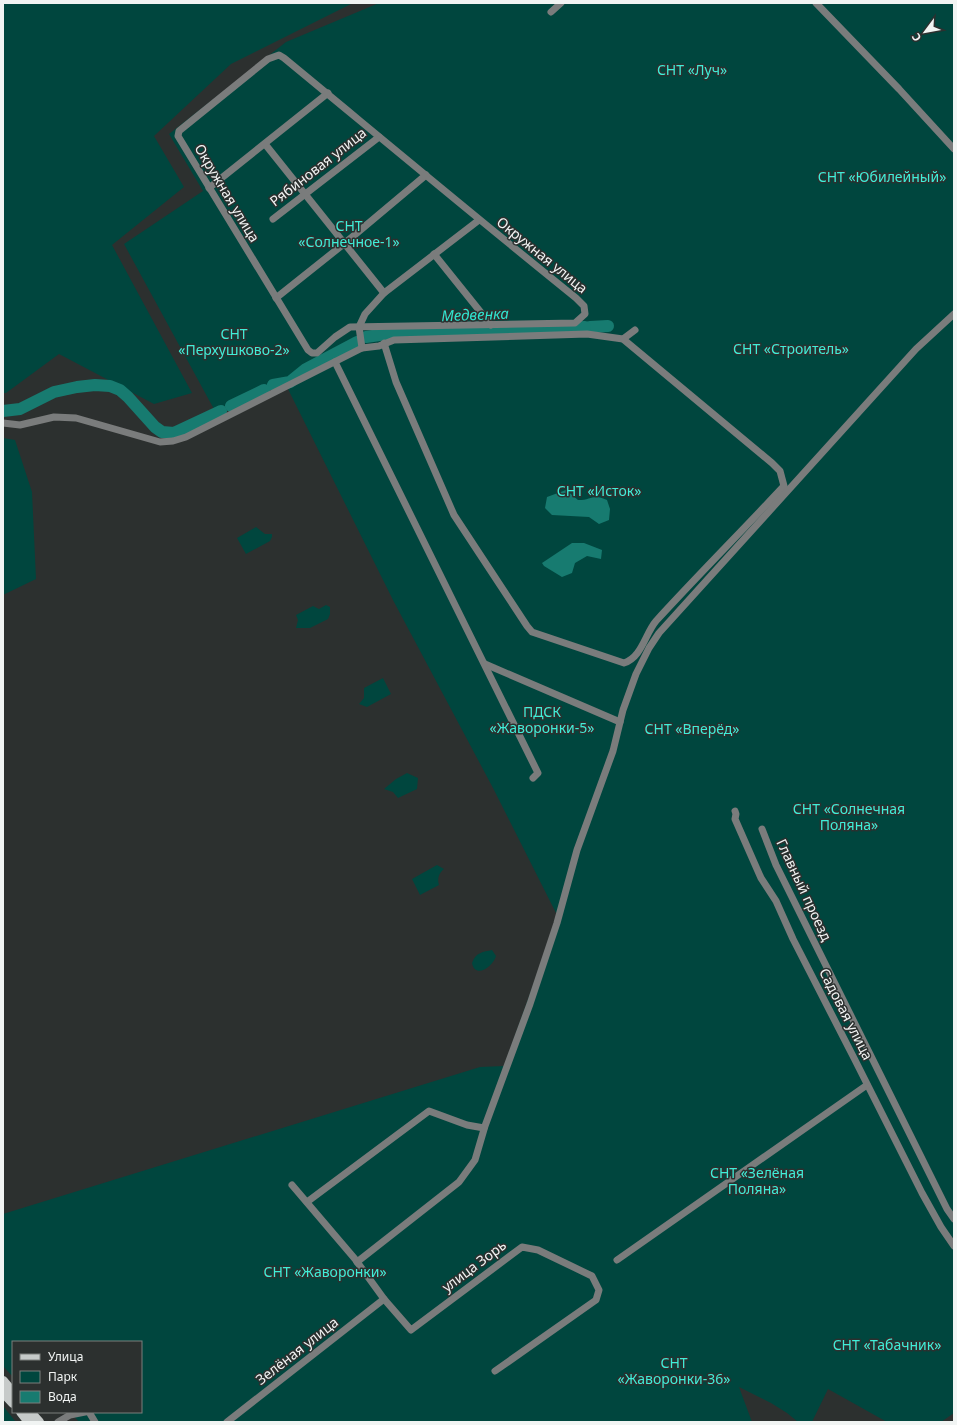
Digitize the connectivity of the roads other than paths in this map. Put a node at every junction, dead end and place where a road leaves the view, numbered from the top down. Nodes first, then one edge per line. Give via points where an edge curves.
1 (561, 3) edge
2 (816, 3) edge
3 (551, 12) dead end
4 (328, 94) junction
5 (379, 137) junction
6 (265, 144) junction
7 (954, 149) edge
8 (426, 175) junction
9 (209, 188) junction
10 (306, 193) junction
11 (273, 219) dead end
12 (479, 220) junction
13 (345, 243) junction
14 (434, 254) junction
15 (384, 293) junction
16 (276, 298) junction
17 (954, 314) edge
18 (491, 325) junction
19 (359, 327) junction
20 (636, 330) dead end
21 (623, 339) junction
22 (384, 343) junction
23 (362, 348) junction
24 (335, 362) junction
25 (3, 423) edge
26 (485, 664) junction
27 (620, 722) junction
28 (534, 778) dead end
29 (735, 811) dead end
30 (762, 829) dead end
31 (867, 1085) junction
32 (484, 1128) junction
33 (292, 1185) dead end
34 (307, 1202) junction
35 (954, 1204) edge
36 (948, 1209) junction
37 (954, 1219) edge
38 (954, 1246) edge
39 (617, 1260) dead end
40 (357, 1262) junction
41 (384, 1299) junction
42 (495, 1371) dead end
43 (3, 1381) edge
44 (12, 1391) edge
45 (3, 1392) edge
46 (12, 1402) edge
47 (22, 1413) edge
48 (31, 1413) edge
49 (81, 1413) edge
50 (90, 1413) edge
51 (29, 1422) edge
52 (39, 1422) edge
53 (58, 1422) edge
54 (95, 1422) edge
55 (227, 1422) edge

1 - 3 street
2 - 7 street
4 - 5 street, Окружная улица
4 - 6 street
4 - 9 street, Окружная улица via 279,55 268,59 179,131 180,140
5 - 8 street, Окружная улица
5 - 10 street, Рябиновая улица
6 - 9 street
6 - 10 street
8 - 12 street, Окружная улица
8 - 13 street
9 - 16 street, Окружная улица
10 - 11 street, Рябиновая улица
10 - 13 street
12 - 14 street
12 - 18 street, Окружная улица via 576,298 584,306 585,314 575,323
13 - 15 street
13 - 16 street
14 - 15 street
14 - 18 street
15 - 19 street via 364,314
16 - 19 street, Окружная улица via 308,350 312,352 317,352 350,327
17 - 27 street via 916,349 659,633 648,648 636,674
18 - 19 street, Окружная улица
19 - 23 street
20 - 21 street
21 - 22 street via 587,334 394,340
21 - 22 street via 772,462 780,471 784,486 655,622 636,656 624,662 532,632 527,626 454,515 396,382
22 - 23 street
23 - 24 street
24 - 25 street via 186,437 173,441 160,442 76,418 54,417 20,425
24 - 26 street
26 - 27 street
26 - 28 street via 538,772
27 - 32 street via 613,751 577,850 530,1004
29 - 31 street, Садовая улица via 735,819 758,872 776,901
30 - 36 street, Главный проезд via 776,865
31 - 38 street, Садовая улица via 922,1193
31 - 39 street
32 - 34 street via 467,1125 430,1111
32 - 40 street via 475,1160 459,1182
33 - 34 street
34 - 40 street
35 - 36 street
36 - 37 street, Главный проезд
40 - 41 street
41 - 42 street, улица Зорь via 411,1330 522,1247 538,1250 592,1276 599,1290 596,1300
41 - 55 street, Зелёная улица
43 - 44 main road
45 - 46 main road
47 - 51 main road
48 - 52 main road
49 - 53 street
50 - 54 street

